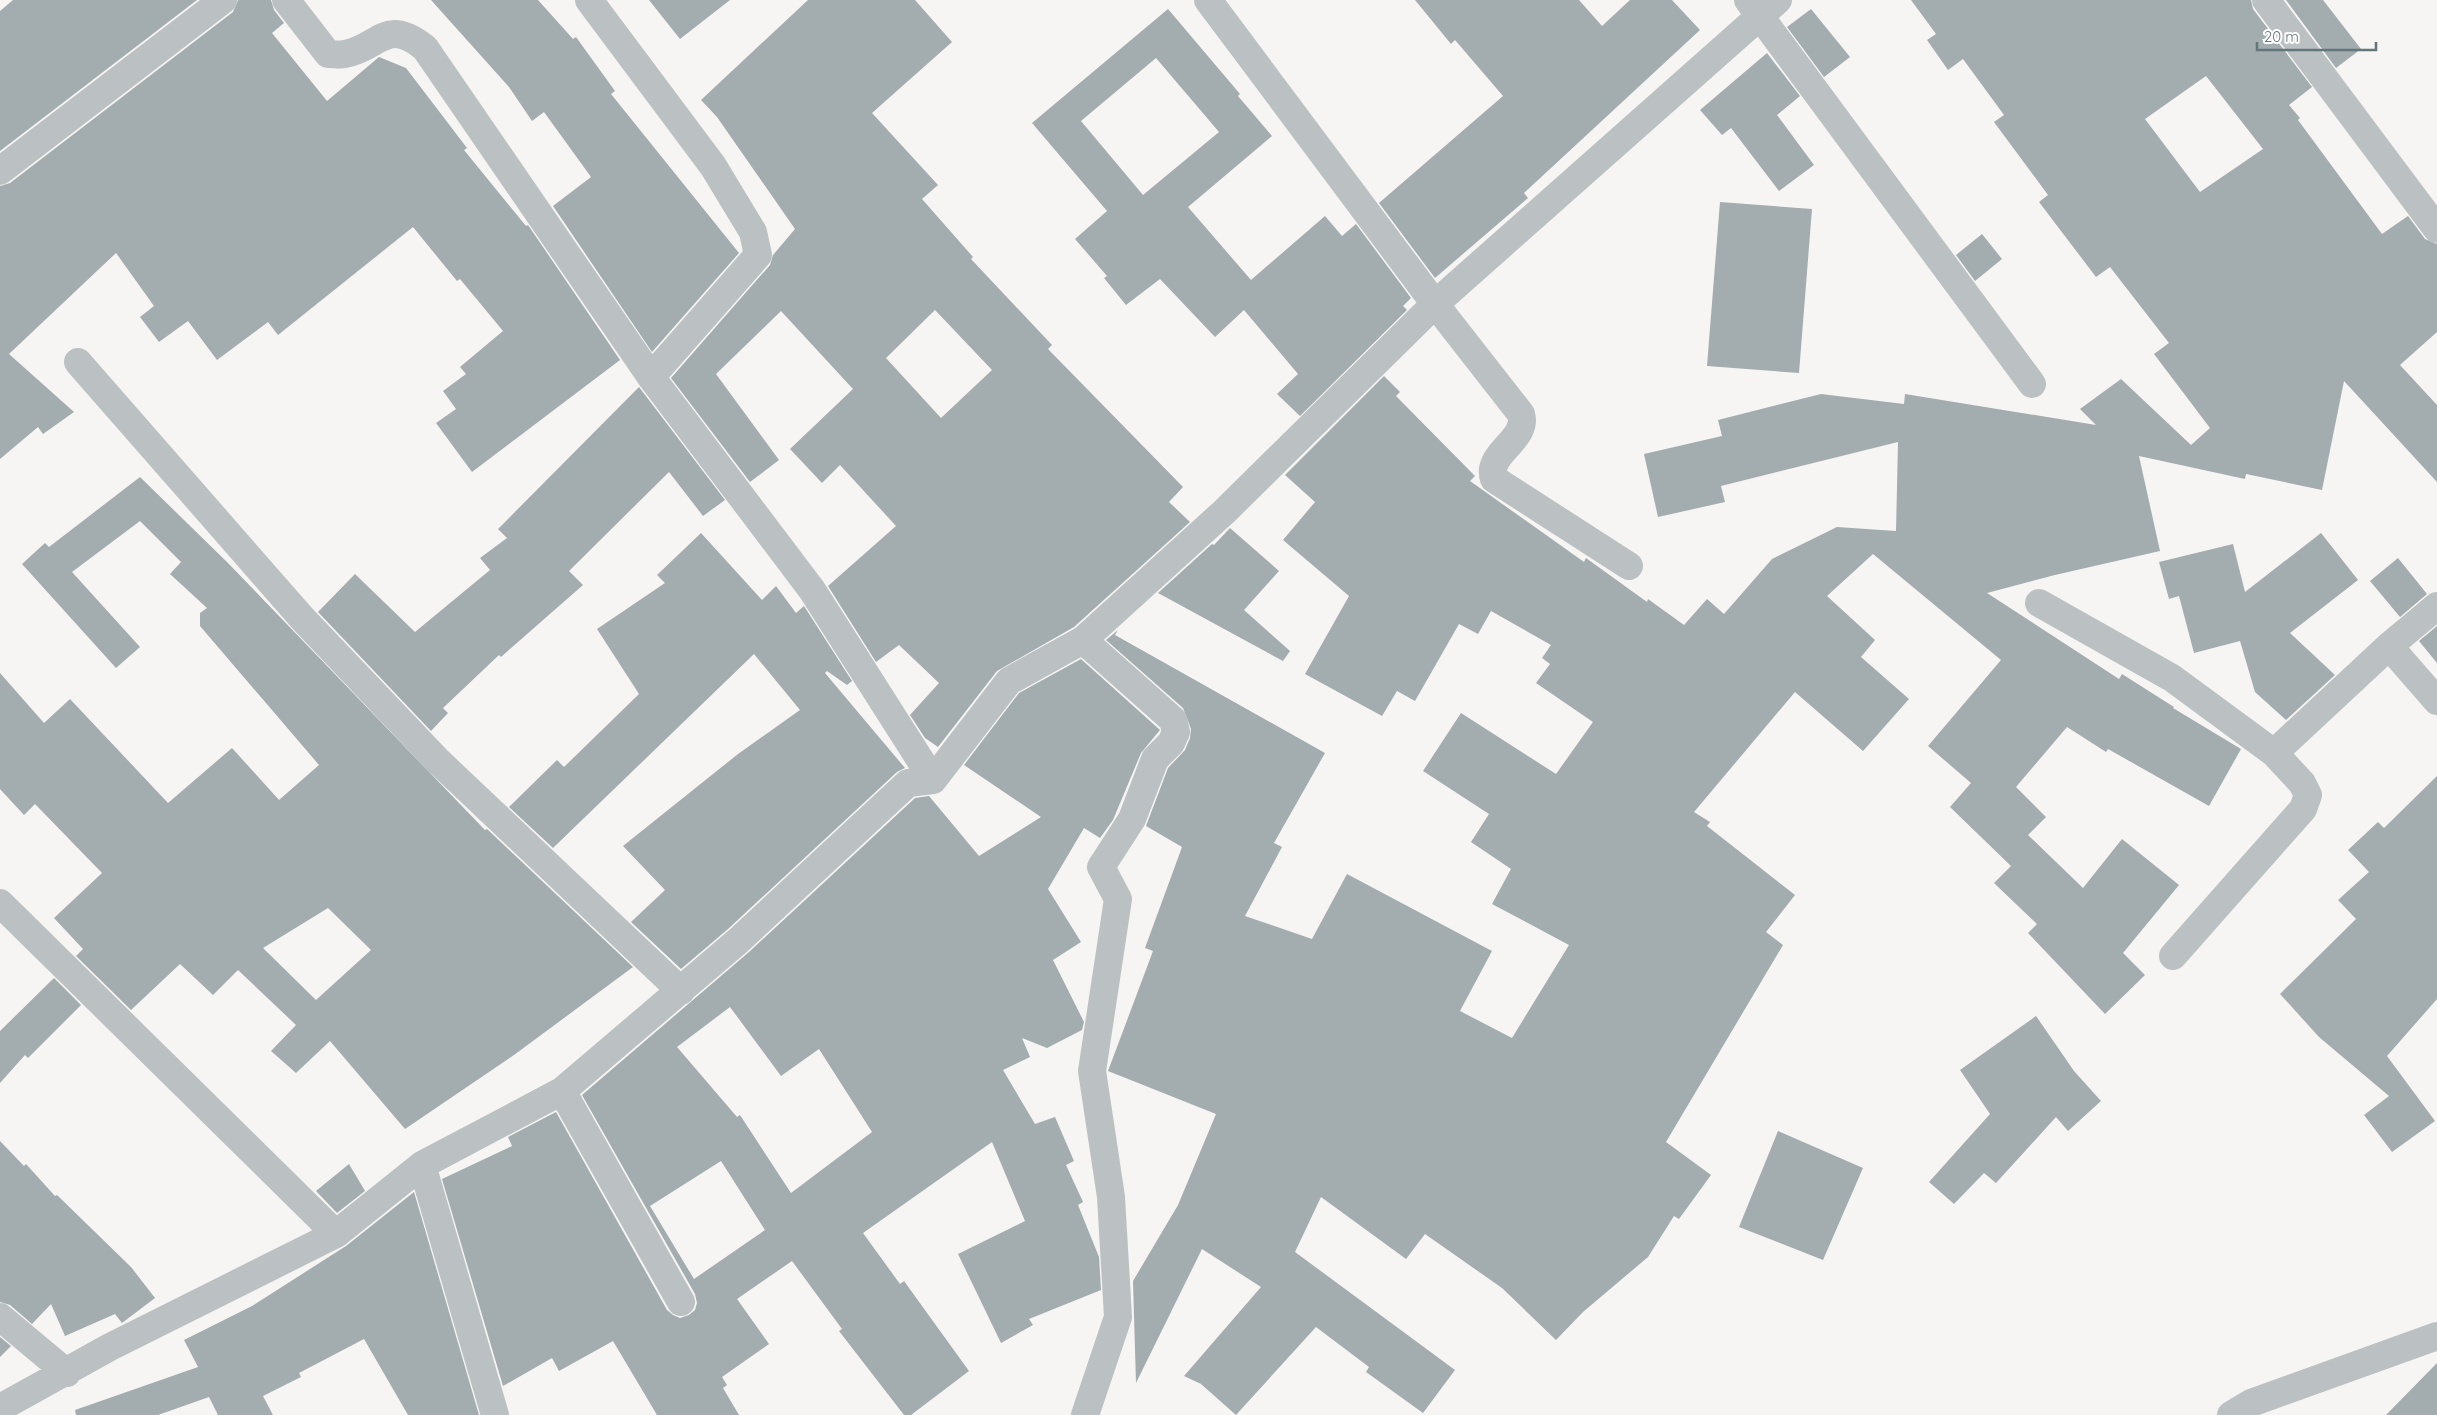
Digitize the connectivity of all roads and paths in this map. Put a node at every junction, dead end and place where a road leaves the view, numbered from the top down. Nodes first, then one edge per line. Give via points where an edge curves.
1 (223, 0) edge
2 (286, 0) edge
3 (588, 0) edge
4 (1208, 0) edge
5 (2266, 0) edge
6 (1762, 5) edge
7 (0, 170) edge
8 (2437, 229) edge
9 (1435, 304) junction
10 (78, 362) dead end
11 (651, 377) junction
12 (2032, 384) dead end
13 (1629, 566) dead end
14 (2039, 603) dead end
15 (2437, 606) edge
16 (1083, 640) junction
17 (2389, 646) junction
18 (2437, 701) edge
19 (2274, 753) junction
20 (933, 780) junction
21 (0, 903) edge
22 (2173, 956) dead end
23 (681, 991) junction
24 (562, 1091) junction
25 (422, 1165) junction
26 (336, 1234) junction
27 (681, 1302) dead end
28 (0, 1317) edge
29 (2437, 1336) edge
30 (67, 1373) junction
31 (0, 1408) edge
32 (495, 1415) edge
33 (1085, 1415) edge
34 (2231, 1415) edge

1 - 7 street
2 - 11 street via 328,54 346,54 390,33 412,38 425,48
3 - 11 street via 713,166 753,232 758,255
4 - 9 street
5 - 8 street
6 - 9 street
6 - 12 street
9 - 13 street via 1521,414 1520,430 1494,463 1491,471 1494,479
9 - 16 street via 1224,512
10 - 23 street via 302,618 437,760
11 - 20 street via 812,590
14 - 19 street via 2172,678
15 - 17 street
16 - 20 street via 1009,681
16 - 33 street via 1173,720 1176,732 1171,743 1155,759 1132,819 1101,868 1118,899 1092,1070 1110,1197 1118,1317
17 - 18 street
17 - 19 street
19 - 22 street via 2302,783 2308,795 2303,810
20 - 23 street via 908,783
21 - 26 street
23 - 24 street
24 - 25 street
24 - 27 street
25 - 26 street
25 - 32 street
26 - 30 street via 110,1347
28 - 30 street
29 - 34 street via 2251,1403
30 - 31 street

